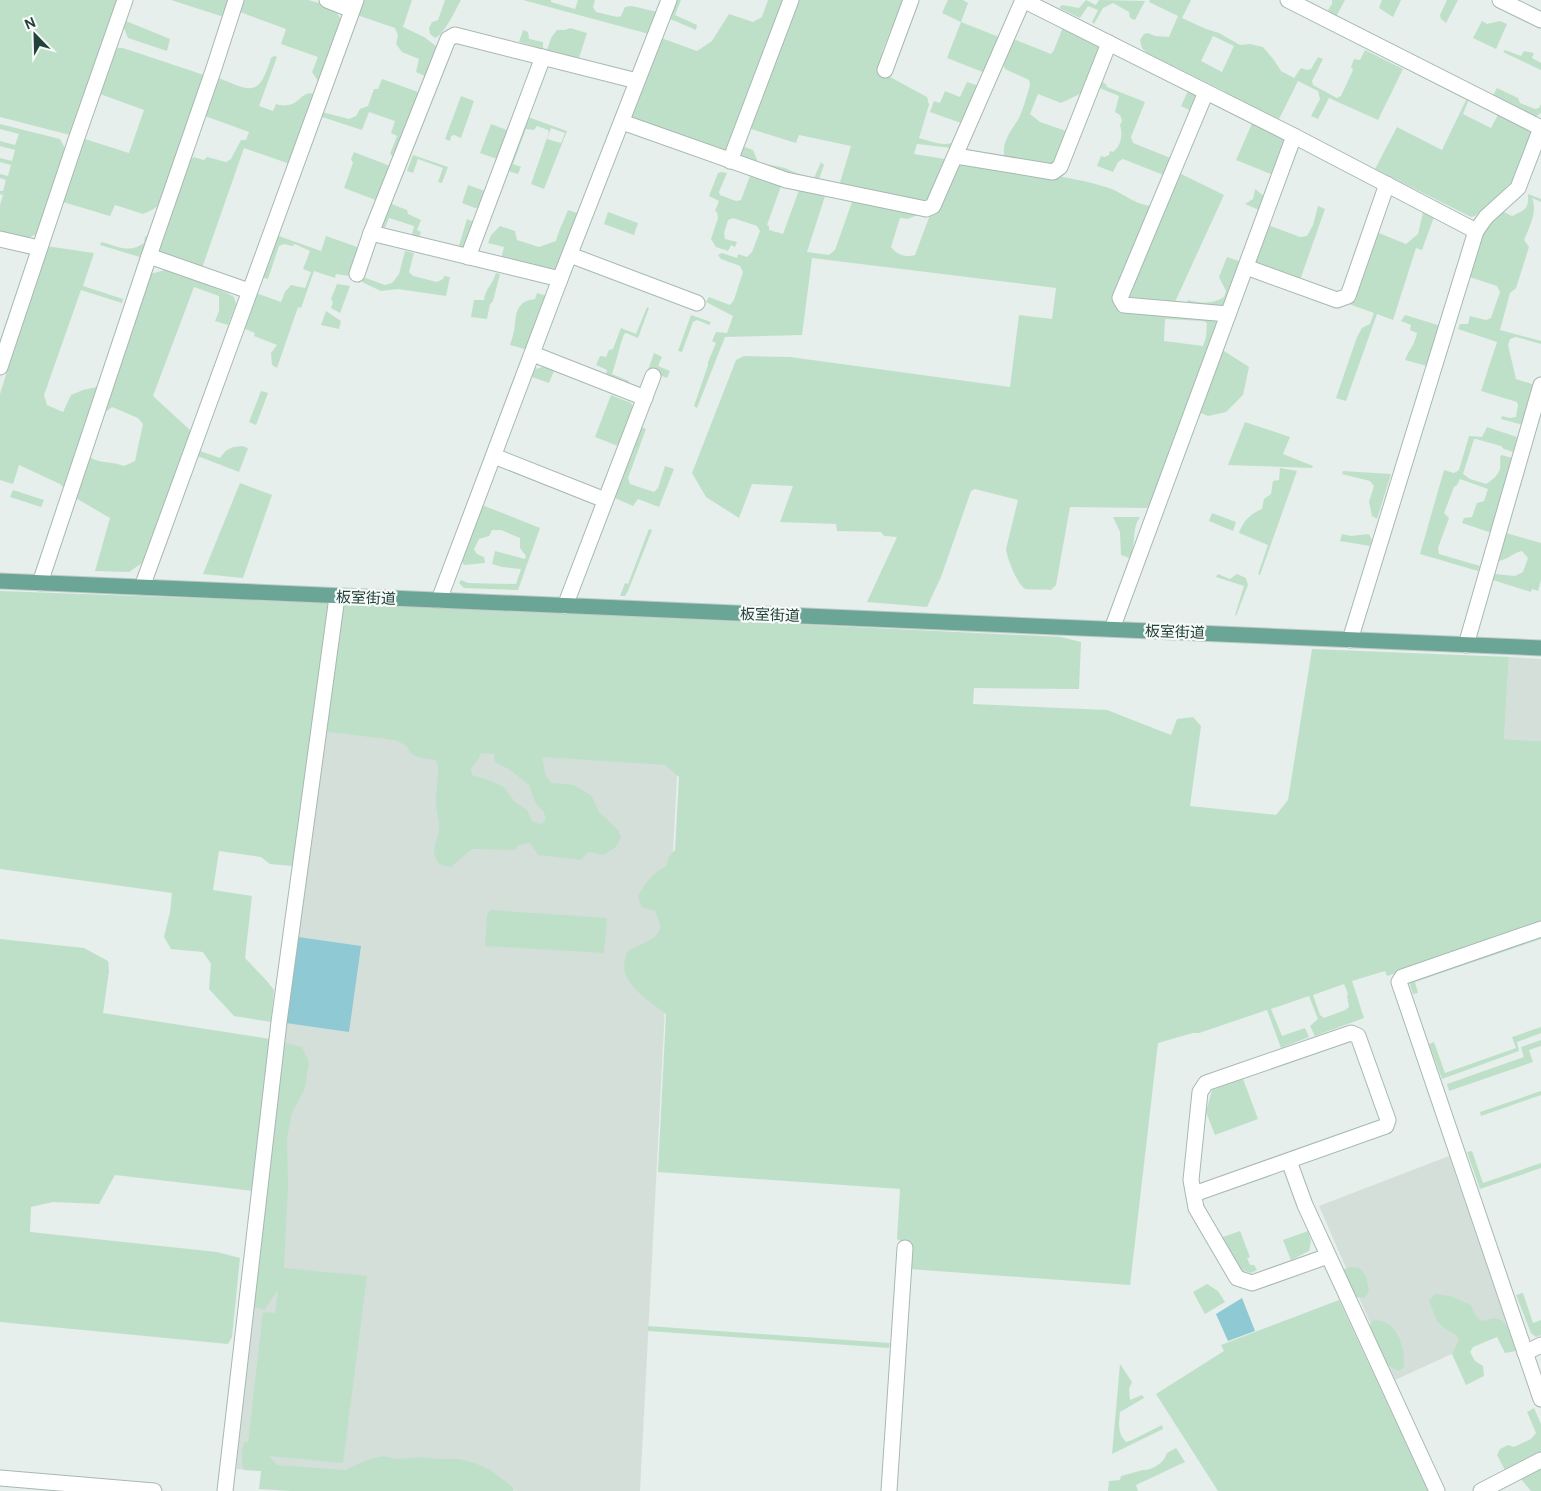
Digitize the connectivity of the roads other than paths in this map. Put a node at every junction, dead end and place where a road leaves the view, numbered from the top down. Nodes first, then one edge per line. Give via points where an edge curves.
1 (125, 0) edge
2 (236, 0) edge
3 (327, 0) edge
4 (668, 0) edge
5 (791, 0) edge
6 (911, 0) edge
7 (1023, 0) edge
8 (1288, 0) edge
9 (1500, 0) edge
10 (354, 5) edge
11 (1541, 20) edge
12 (1109, 43) junction
13 (543, 57) junction
14 (885, 70) dead end
15 (637, 81) junction
16 (1206, 92) junction
17 (622, 122) junction
18 (1541, 128) edge
19 (1294, 136) junction
20 (956, 156) junction
21 (730, 161) junction
22 (1387, 184) junction
23 (1476, 231) junction
24 (371, 233) junction
25 (0, 239) edge
26 (40, 248) junction
27 (570, 255) junction
28 (149, 256) junction
29 (468, 257) junction
30 (1246, 267) junction
31 (357, 274) dead end
32 (560, 279) junction
33 (249, 292) junction
34 (696, 304) dead end
35 (1228, 314) junction
36 (533, 354) junction
37 (0, 367) edge
38 (653, 376) dead end
39 (1541, 385) edge
40 (644, 398) junction
41 (494, 456) junction
42 (605, 500) junction
43 (0, 581) edge
44 (40, 583) junction
45 (142, 588) junction
46 (337, 597) junction
47 (439, 600) junction
48 (565, 606) junction
49 (1112, 629) junction
50 (1350, 640) junction
51 (1466, 644) junction
52 (1541, 648) edge
53 (1541, 929) edge
54 (1289, 1161) junction
55 (1194, 1194) junction
56 (905, 1248) dead end
57 (1328, 1256) junction
58 (1541, 1345) edge
59 (1525, 1353) junction
60 (1541, 1399) edge
61 (1541, 1460) edge
62 (0, 1478) edge
63 (154, 1491) edge
64 (225, 1491) edge
65 (889, 1491) edge
66 (1437, 1491) edge
67 (1481, 1491) edge

1 - 26 street
2 - 28 street
3 - 10 street
4 - 15 street
5 - 21 street
6 - 14 street
7 - 12 street
7 - 20 street
8 - 18 street
9 - 11 street
10 - 33 street
12 - 16 street
12 - 20 street via 1060,167 1053,172
13 - 15 street
13 - 24 street via 455,35 448,39
13 - 29 street
15 - 17 street
16 - 19 street
16 - 35 street via 1120,298 1124,306
17 - 21 street
17 - 27 street
18 - 23 street via 1518,188 1486,217
19 - 22 street
19 - 30 street
20 - 21 street via 933,206 926,209 786,180
22 - 23 street
22 - 30 street via 1348,296 1337,300
23 - 50 street
24 - 29 street
24 - 31 street
25 - 26 street
26 - 37 street
27 - 32 street
27 - 34 street
28 - 33 street
28 - 44 street
29 - 32 street
30 - 35 street
32 - 36 street
33 - 45 street
35 - 49 street
36 - 40 street
36 - 41 street
38 - 40 street
39 - 51 street
40 - 42 street
41 - 42 street
41 - 47 street
42 - 48 street
43 - 44 main road, 板室街道
44 - 45 main road, 板室街道
45 - 46 main road, 板室街道
46 - 47 main road, 板室街道
46 - 64 street via 279,1022
47 - 48 main road, 板室街道
48 - 49 main road, 板室街道
49 - 50 main road, 板室街道
50 - 51 main road, 板室街道
51 - 52 main road, 板室街道
53 - 59 street via 1402,976 1399,982
54 - 55 street
54 - 55 street via 1386,1126 1388,1120 1358,1036 1351,1033 1206,1083 1200,1092 1191,1180
54 - 57 street
55 - 57 street via 1196,1208 1237,1278 1252,1283
56 - 65 street
57 - 66 street
58 - 59 street
59 - 60 street
61 - 67 street
62 - 63 street

